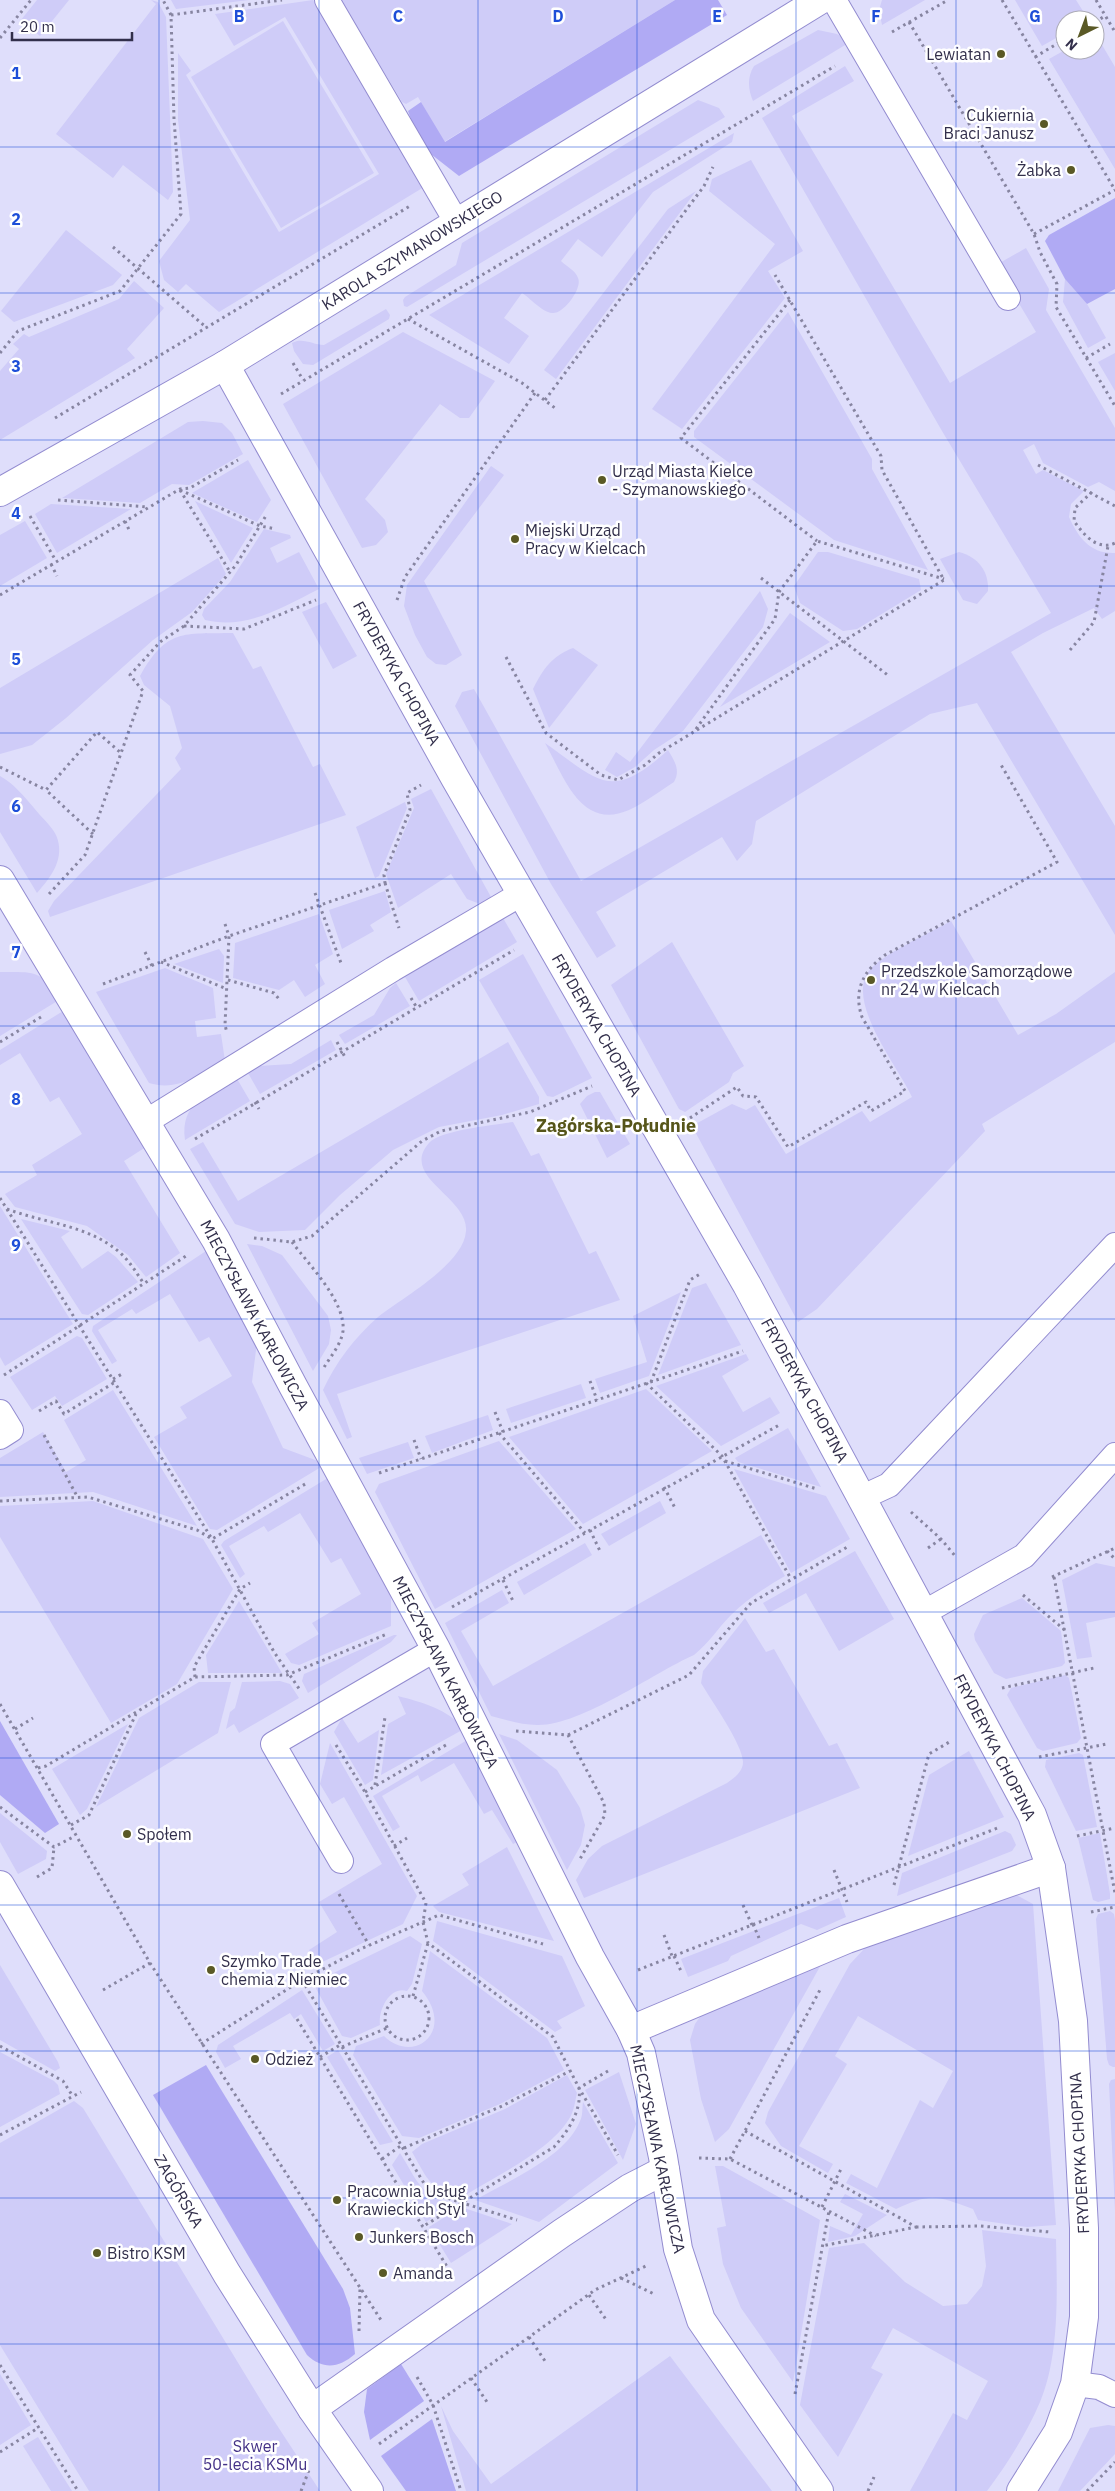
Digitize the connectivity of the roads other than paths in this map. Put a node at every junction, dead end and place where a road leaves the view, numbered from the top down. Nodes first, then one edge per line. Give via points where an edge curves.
1 (328, 0) edge
2 (820, 0) edge
3 (834, 0) edge
4 (457, 223) junction
5 (1008, 298) dead end
6 (225, 366) junction
7 (0, 492) edge
8 (0, 880) edge
9 (522, 894) junction
10 (146, 1121) junction
11 (1115, 1245) edge
12 (0, 1412) edge
13 (0, 1437) edge
14 (1115, 1455) edge
15 (863, 1497) junction
16 (925, 1612) junction
17 (436, 1649) junction
18 (341, 1861) road end
19 (1051, 1868) junction
20 (0, 1885) edge
21 (631, 2030) junction
22 (664, 2163) junction
23 (1075, 2384) junction
24 (1115, 2394) edge
25 (312, 2409) junction
26 (369, 2491) edge
27 (818, 2491) edge
28 (1021, 2491) edge

1 - 4 lane
2 - 4 street, KAROLA SZYMANOWSKIEGO
3 - 5 lane
4 - 6 street, KAROLA SZYMANOWSKIEGO
6 - 7 street, KAROLA SZYMANOWSKIEGO
6 - 9 street, FRYDERYKA CHOPINA
8 - 10 street, MIECZYSŁAWA KARŁOWICZA
9 - 10 lane
9 - 15 street, FRYDERYKA CHOPINA via 747,1285
10 - 17 street, MIECZYSŁAWA KARŁOWICZA via 216,1240
11 - 15 lane via 889,1485
12 - 13 lane via 11,1430
14 - 16 lane via 1024,1556
15 - 16 street, FRYDERYKA CHOPINA
16 - 19 street, FRYDERYKA CHOPINA via 1032,1815
17 - 18 lane via 273,1744
17 - 21 street, MIECZYSŁAWA KARŁOWICZA via 590,1957
19 - 21 street via 848,1939
19 - 23 street, FRYDERYKA CHOPINA via 1073,2020 1084,2228 1084,2317
20 - 25 street, ZAGÓRSKA via 227,2274
21 - 22 street, MIECZYSŁAWA KARŁOWICZA via 641,2054
22 - 25 street
22 - 27 street, MIECZYSŁAWA KARŁOWICZA via 678,2249 701,2320
23 - 24 lane via 1099,2387
23 - 28 street, FRYDERYKA CHOPINA via 1058,2432
25 - 26 street, ZAGÓRSKA

